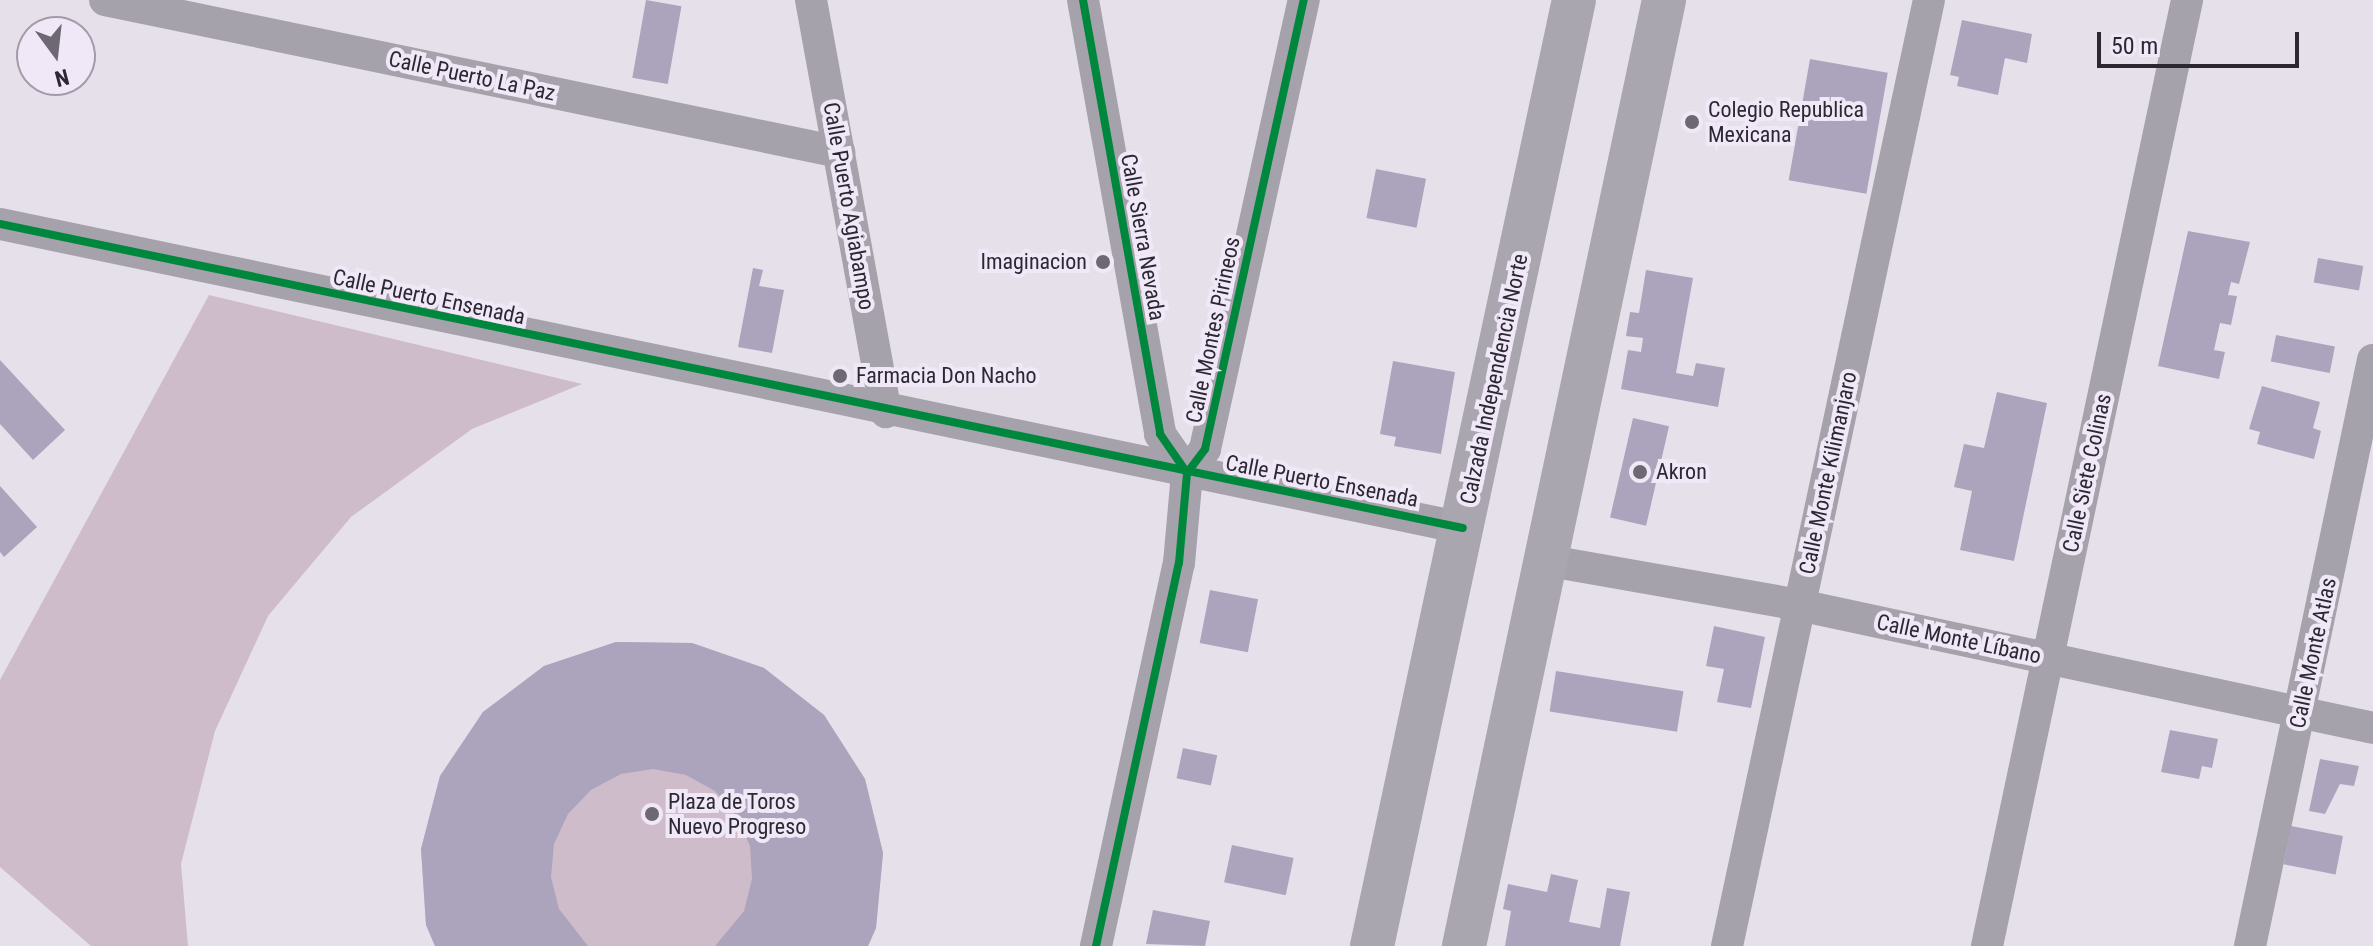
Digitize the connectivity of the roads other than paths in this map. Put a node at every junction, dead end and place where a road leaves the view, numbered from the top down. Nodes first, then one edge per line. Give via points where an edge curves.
1 (105, 0) edge
2 (811, 0) edge
3 (1083, 0) edge
4 (1304, 0) edge
5 (1574, 0) edge
6 (1664, 0) edge
7 (1929, 0) edge
8 (2187, 0) edge
9 (839, 152) junction
10 (0, 224) edge
11 (2373, 360) edge
12 (886, 412) junction
13 (1187, 473) junction
14 (1463, 528) junction
15 (1544, 560) junction
16 (1799, 605) junction
17 (2048, 658) junction
18 (2302, 712) junction
19 (2373, 728) edge
20 (1096, 946) edge
21 (1372, 946) edge
22 (1464, 946) edge
23 (1727, 946) edge
24 (1987, 946) edge
25 (2250, 946) edge

1 - 9 street, Calle Puerto La Paz
2 - 9 street, Calle Puerto Agiabampo
3 - 13 street, Calle Sierra Nevada via 1160,434
4 - 13 street, Calle Montes Pirineos via 1205,449
5 - 14 main road, Calzada Independencia Norte
6 - 15 main road
7 - 16 street, Calle Monte Kilimanjaro
8 - 17 street, Calle Siete Colinas
9 - 12 street, Calle Puerto Agiabampo
10 - 12 street, Calle Puerto Ensenada
11 - 18 street, Calle Monte Atlas
12 - 13 street, Calle Puerto Ensenada
13 - 14 street, Calle Puerto Ensenada
13 - 20 street, Calle Montes Pirineos via 1179,563
14 - 21 main road, Calzada Independencia Norte
15 - 16 street, Calle Monte Líbano
15 - 22 main road
16 - 17 street, Calle Monte Líbano
16 - 23 street, Calle Monte Kilimanjaro
17 - 18 street, Calle Monte Líbano
17 - 24 street, Calle Siete Colinas
18 - 19 street, Calle Monte Líbano
18 - 25 street, Calle Monte Atlas

